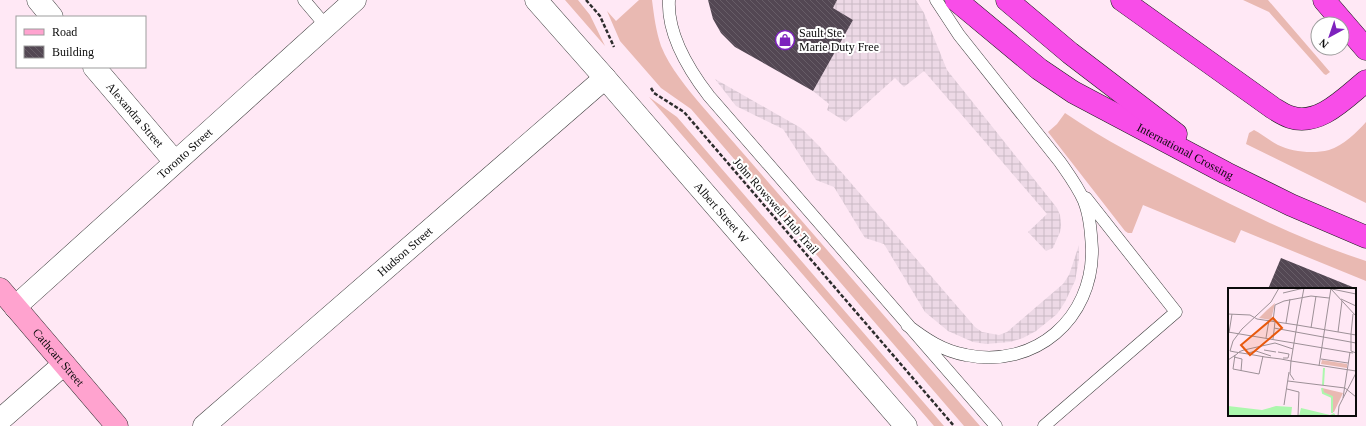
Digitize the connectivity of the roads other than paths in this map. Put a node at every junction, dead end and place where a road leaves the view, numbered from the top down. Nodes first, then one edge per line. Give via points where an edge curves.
1 (38, 0) edge
2 (304, 0) edge
3 (355, 0) edge
4 (536, 0) edge
5 (669, 0) edge
6 (936, 0) edge
7 (956, 0) edge
8 (1007, 0) edge
9 (1023, 0) edge
10 (1122, 0) edge
11 (1324, 0) edge
12 (51, 16) edge
13 (326, 26) junction
14 (1366, 49) edge
15 (1070, 53) junction
16 (95, 68) edge
17 (605, 78) junction
18 (1366, 81) edge
19 (175, 162) junction
20 (1226, 173) junction
21 (1074, 183) junction
22 (1366, 237) edge
23 (0, 289) edge
24 (15, 307) junction
25 (907, 325) junction
26 (64, 364) junction
27 (0, 420) edge
28 (117, 426) edge
29 (204, 426) edge
30 (906, 426) edge
31 (996, 426) edge
32 (1044, 426) edge

1 - 12 street
2 - 13 lane
3 - 13 street, Toronto Street
4 - 17 street, Albert Street W
5 - 25 lane via 671,22 695,77
6 - 21 lane
7 - 20 highway, International Crossing via 1055,81
8 - 15 highway, International Crossing
9 - 15 highway
10 - 18 highway via 1290,118 1308,119 1322,114
11 - 14 highway
13 - 19 street, Toronto Street
15 - 20 highway, International Crossing
16 - 19 street, Alexandra Street
17 - 29 street, Hudson Street
17 - 30 street, Albert Street W
19 - 24 street, Toronto Street
20 - 22 highway via 1291,206
21 - 25 lane via 1084,202 1090,222 1090,276 1076,309 1053,335 1039,345 1020,353 981,358 938,346
21 - 32 lane via 1176,312
23 - 24 street, Cathcart Street
24 - 26 street, Cathcart Street
25 - 31 lane
26 - 27 street
26 - 28 street, Cathcart Street

